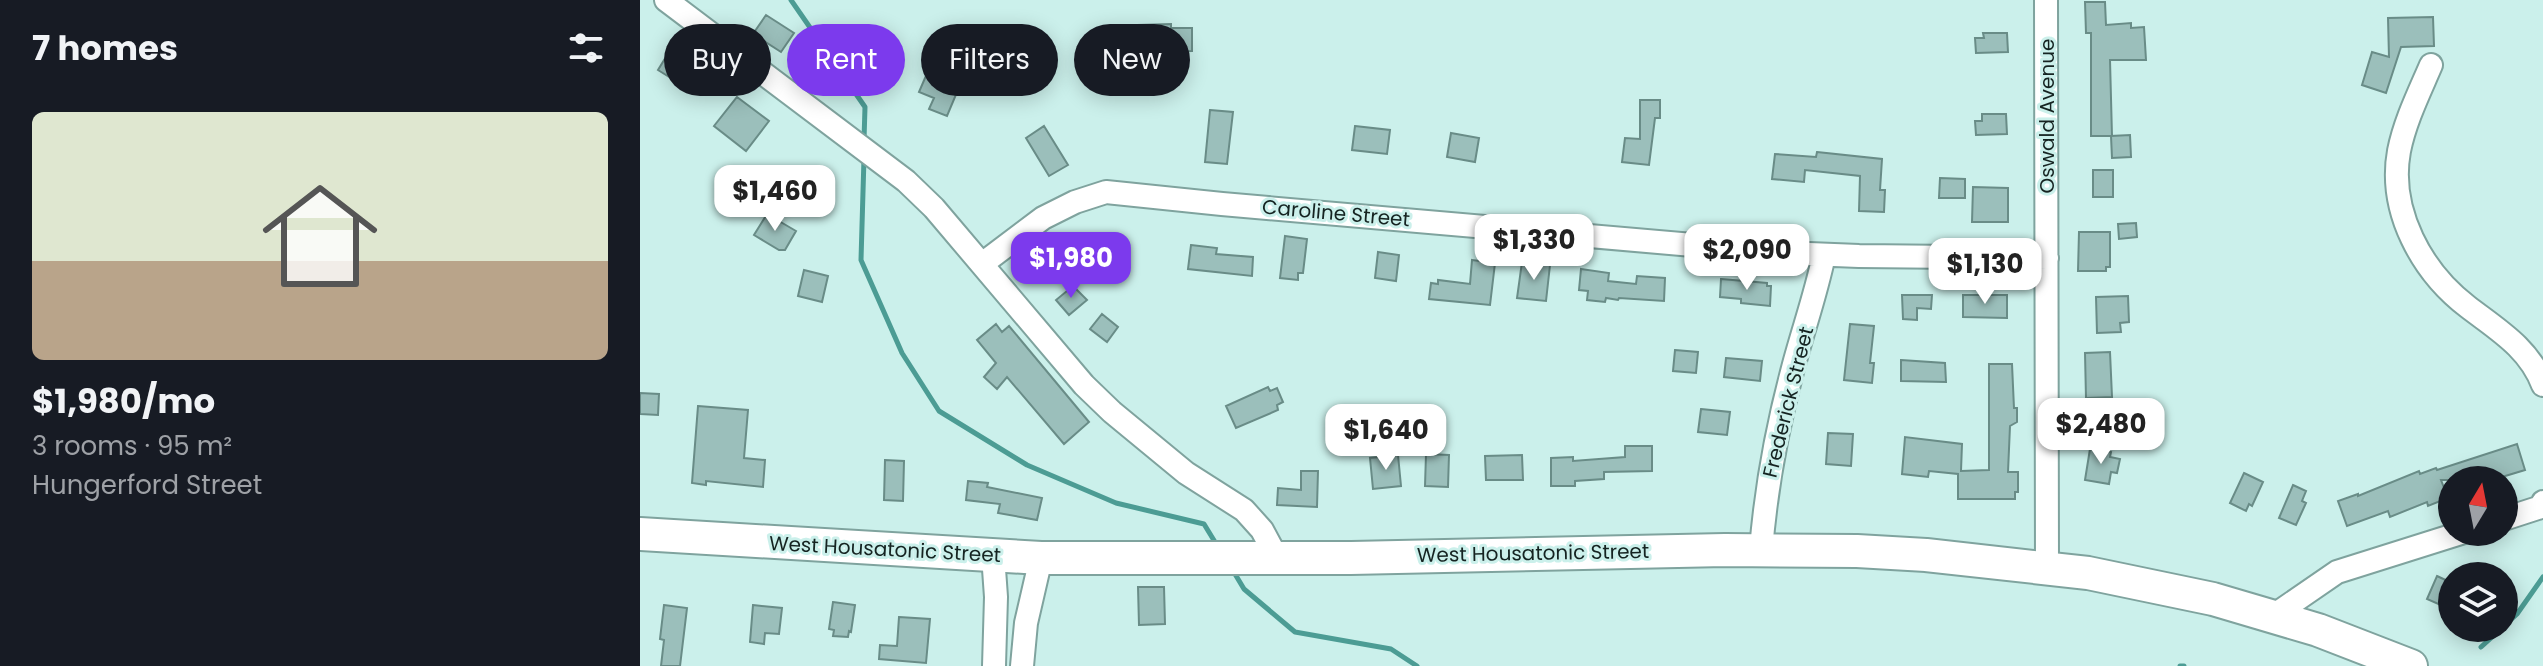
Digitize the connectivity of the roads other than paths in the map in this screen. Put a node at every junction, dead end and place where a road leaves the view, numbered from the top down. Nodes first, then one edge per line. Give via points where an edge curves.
1 (666, 0) edge
2 (2046, 0) edge
3 (2431, 65) dead end
4 (1824, 255) junction
5 (2047, 258) junction
6 (982, 264) junction
7 (2543, 385) edge
8 (2542, 505) edge
9 (2518, 514) edge
10 (640, 534) edge
11 (2438, 540) edge
12 (1761, 550) junction
13 (993, 555) junction
14 (1041, 558) junction
15 (1265, 558) junction
16 (2047, 567) junction
17 (2273, 616) junction
18 (994, 666) edge
19 (1022, 666) edge
20 (2411, 666) edge

1 - 6 street via 888,166 934,208
2 - 5 street, Oswald Avenue
3 - 7 street via 2399,153 2398,189 2406,223 2420,257 2441,284 2524,351
4 - 5 street, Caroline Street
4 - 6 street, Caroline Street via 1106,192 1043,218
4 - 12 street, Frederick Street via 1772,458
5 - 16 street, Oswald Avenue
6 - 15 street via 1112,412 1195,480 1244,510 1262,530
8 - 9 street
10 - 13 highway, West Housatonic Street
11 - 17 street via 2337,572
12 - 15 highway, West Housatonic Street
12 - 16 highway, West Housatonic Street via 1926,555
13 - 14 highway, West Housatonic Street
13 - 18 street
14 - 15 highway, West Housatonic Street
14 - 19 street
16 - 17 highway, West Housatonic Street via 2157,586
17 - 20 highway, West Housatonic Street

